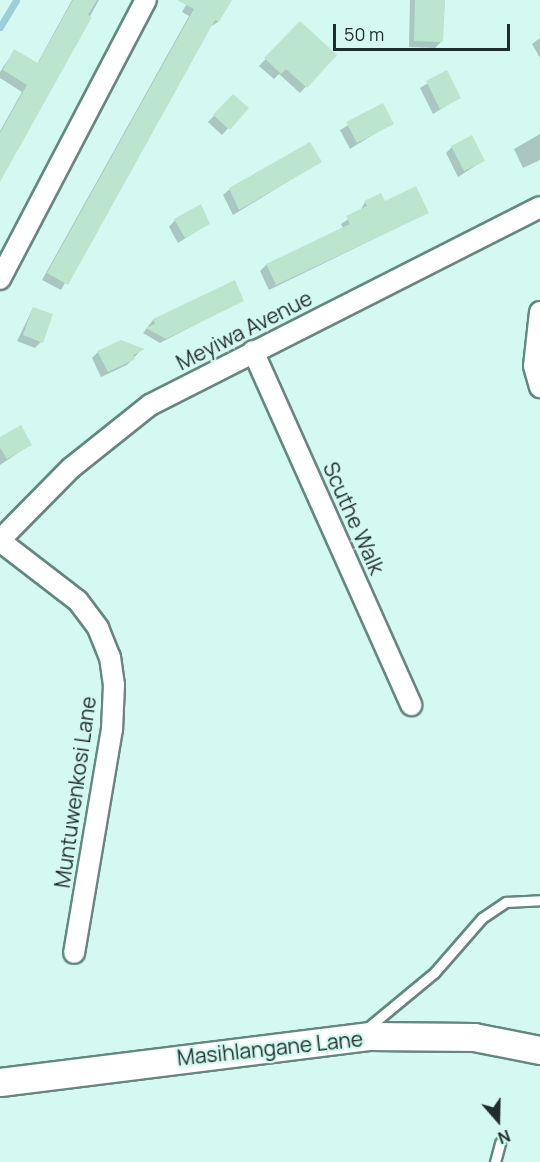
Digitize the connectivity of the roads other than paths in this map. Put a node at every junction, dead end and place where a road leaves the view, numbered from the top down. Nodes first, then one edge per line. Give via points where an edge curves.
1 (146, 0) edge
2 (540, 207) edge
3 (0, 279) edge
4 (540, 312) edge
5 (253, 351) junction
6 (540, 387) edge
7 (0, 540) edge
8 (411, 705) dead end
9 (540, 900) edge
10 (74, 953) dead end
11 (356, 1038) junction
12 (540, 1050) edge
13 (0, 1082) edge
14 (500, 1143) dead end
15 (495, 1162) edge

1 - 3 street
2 - 5 street, Meyiwa Avenue
4 - 6 street via 534,344 534,366
5 - 7 street, Meyiwa Avenue via 150,405 105,438
5 - 8 street, Scuthe Walk
7 - 10 street, Muntuwenkosi Lane via 78,601 98,628 110,657 114,685 112,729
9 - 11 lane via 506,902 482,918 434,973
11 - 12 street, Masihlangane Lane via 474,1037
11 - 13 street, Masihlangane Lane
14 - 15 lane

